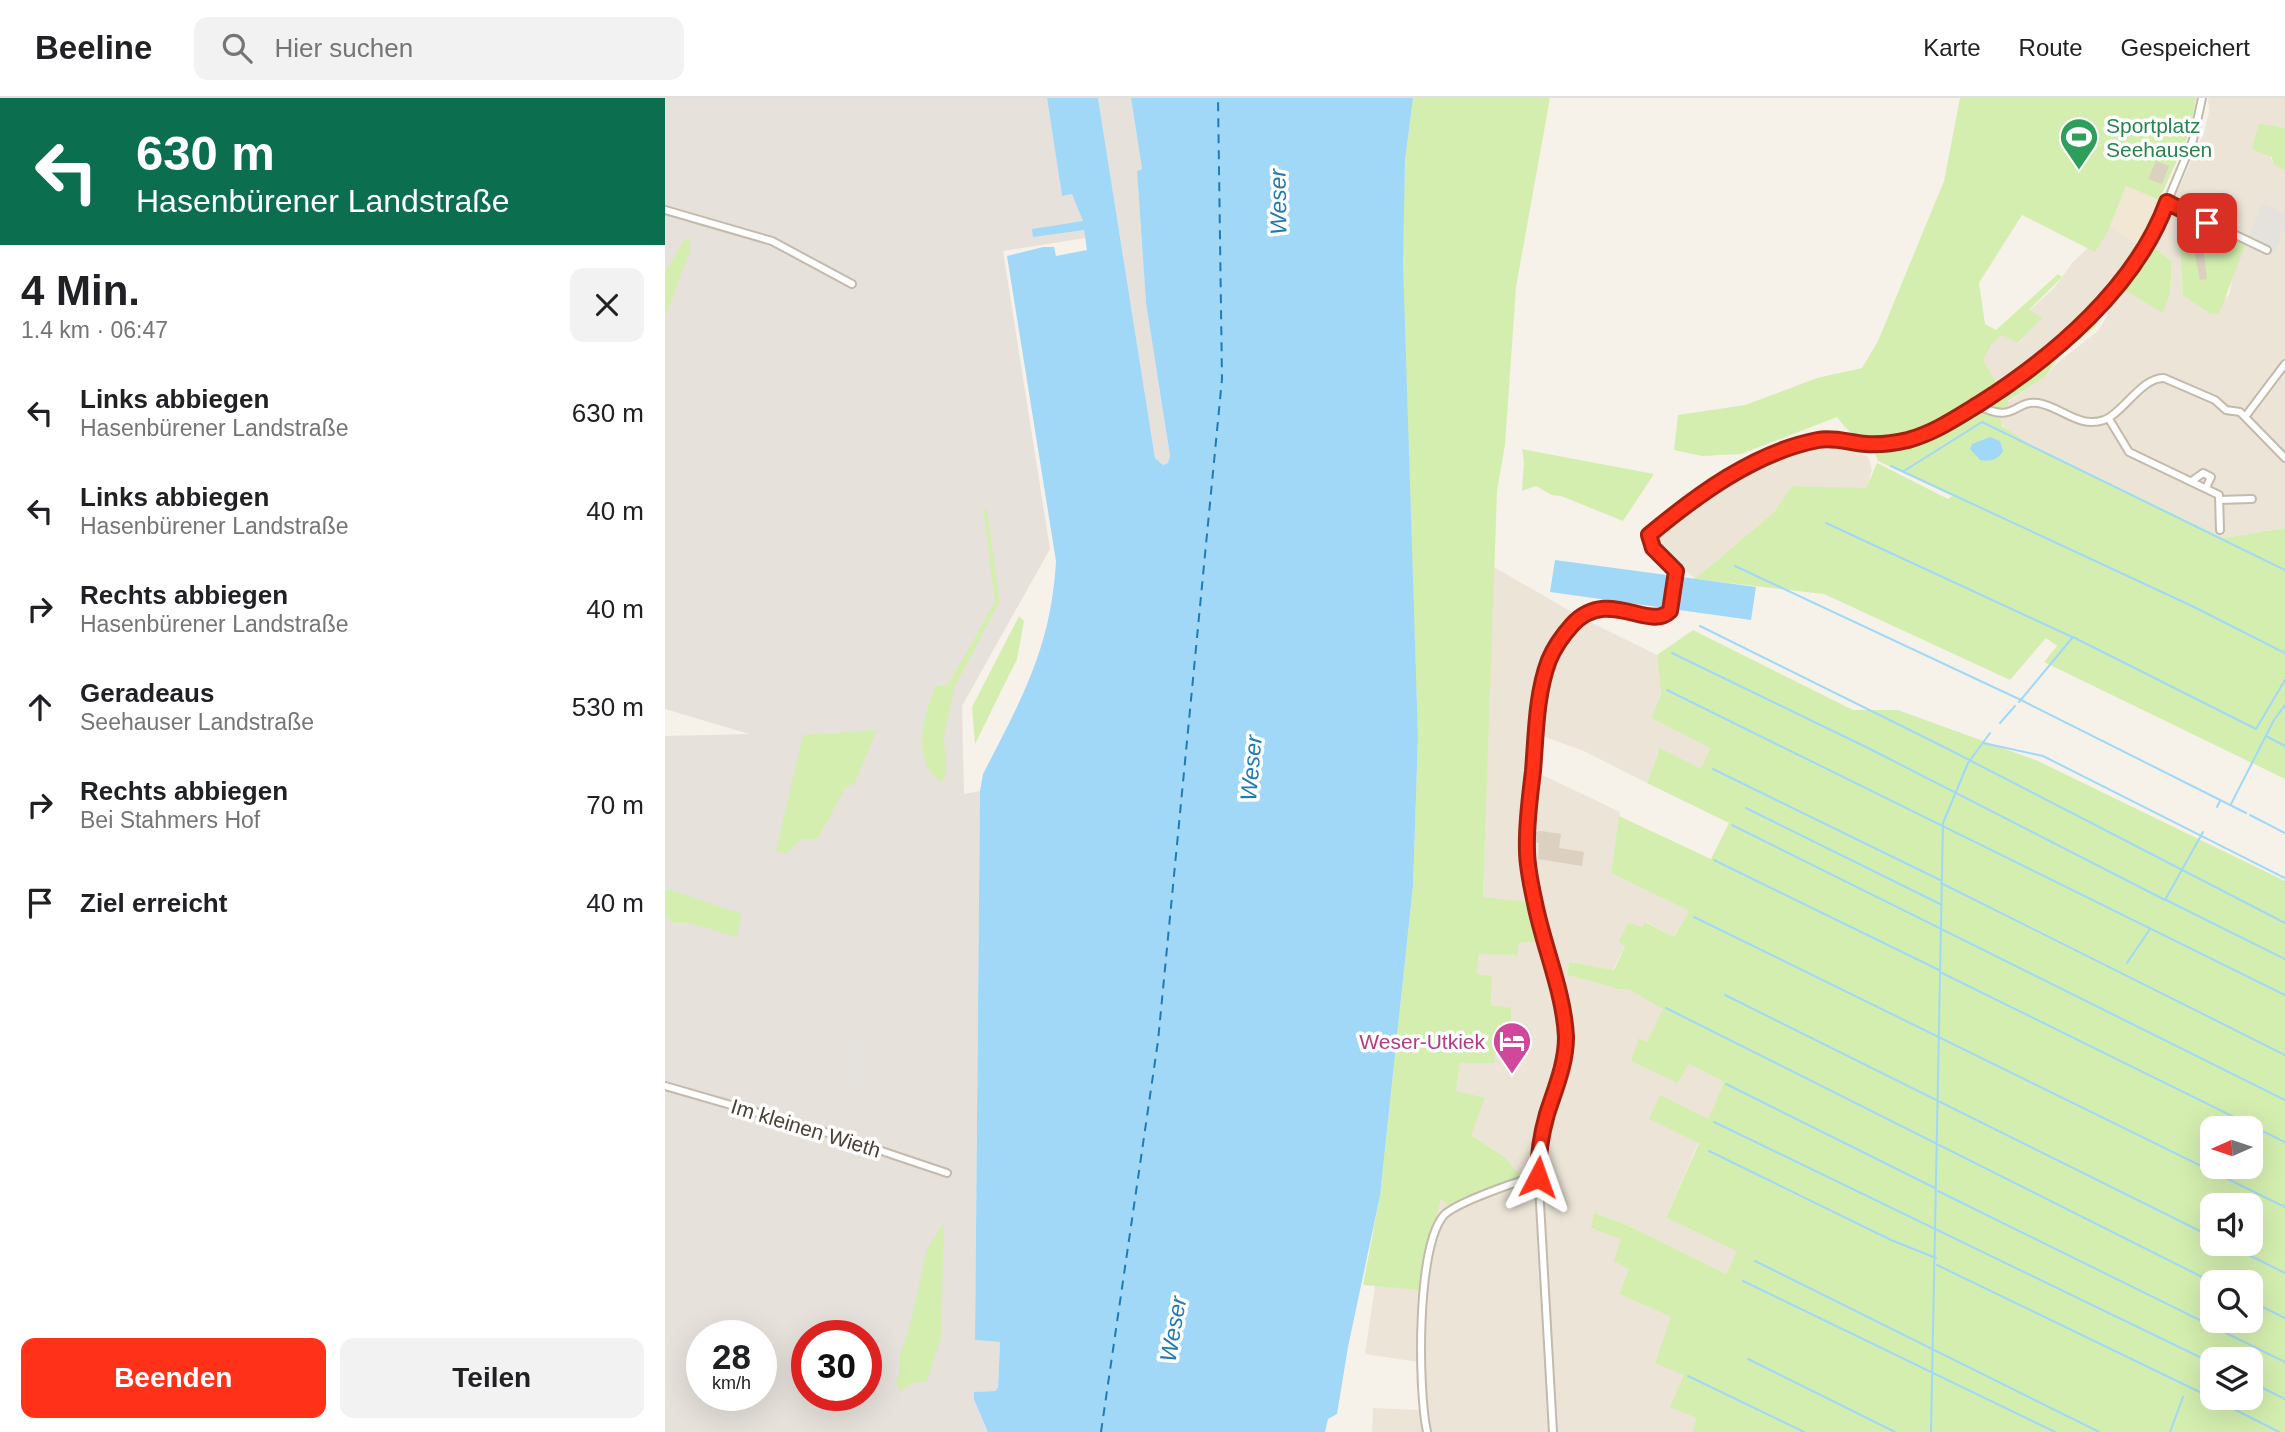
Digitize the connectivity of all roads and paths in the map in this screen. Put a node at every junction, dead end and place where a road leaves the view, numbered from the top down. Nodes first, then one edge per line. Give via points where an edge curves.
1 (2201, 98) edge
2 (2167, 202) junction
3 (665, 210) edge
4 (2267, 250) dead end
5 (852, 284) dead end
6 (2285, 363) edge
7 (1977, 405) junction
8 (2245, 417) junction
9 (2109, 419) junction
10 (2285, 458) edge
11 (2192, 481) junction
12 (2206, 488) junction
13 (2219, 499) junction
14 (2252, 499) dead end
15 (2220, 530) dead end
16 (665, 1086) edge
17 (947, 1173) dead end
18 (1538, 1177) junction
19 (1427, 1432) edge
20 (1553, 1432) edge

1 - 2 street via 2196,132
2 - 4 street
2 - 7 street via 2156,229 2076,331
3 - 5 street via 772,241
6 - 8 street
7 - 9 street via 2000,414 2037,403 2082,422
7 - 18 street via 1936,430 1908,440 1865,444 1820,440 1736,473 1685,505 1649,535 1653,548 1676,571 1670,611 1657,618 1612,609 1585,611 1556,647 1538,716 1527,850 1566,1044 1543,1132
8 - 9 street via 2157,378
8 - 10 street
9 - 11 street via 2129,452
11 - 12 street
11 - 12 street via 2203,473 2211,477
12 - 13 street
13 - 14 street
13 - 15 street
16 - 17 street, Im kleinen Wieth
18 - 19 street via 1452,1209 1441,1221 1423,1294 1421,1394
18 - 20 street

